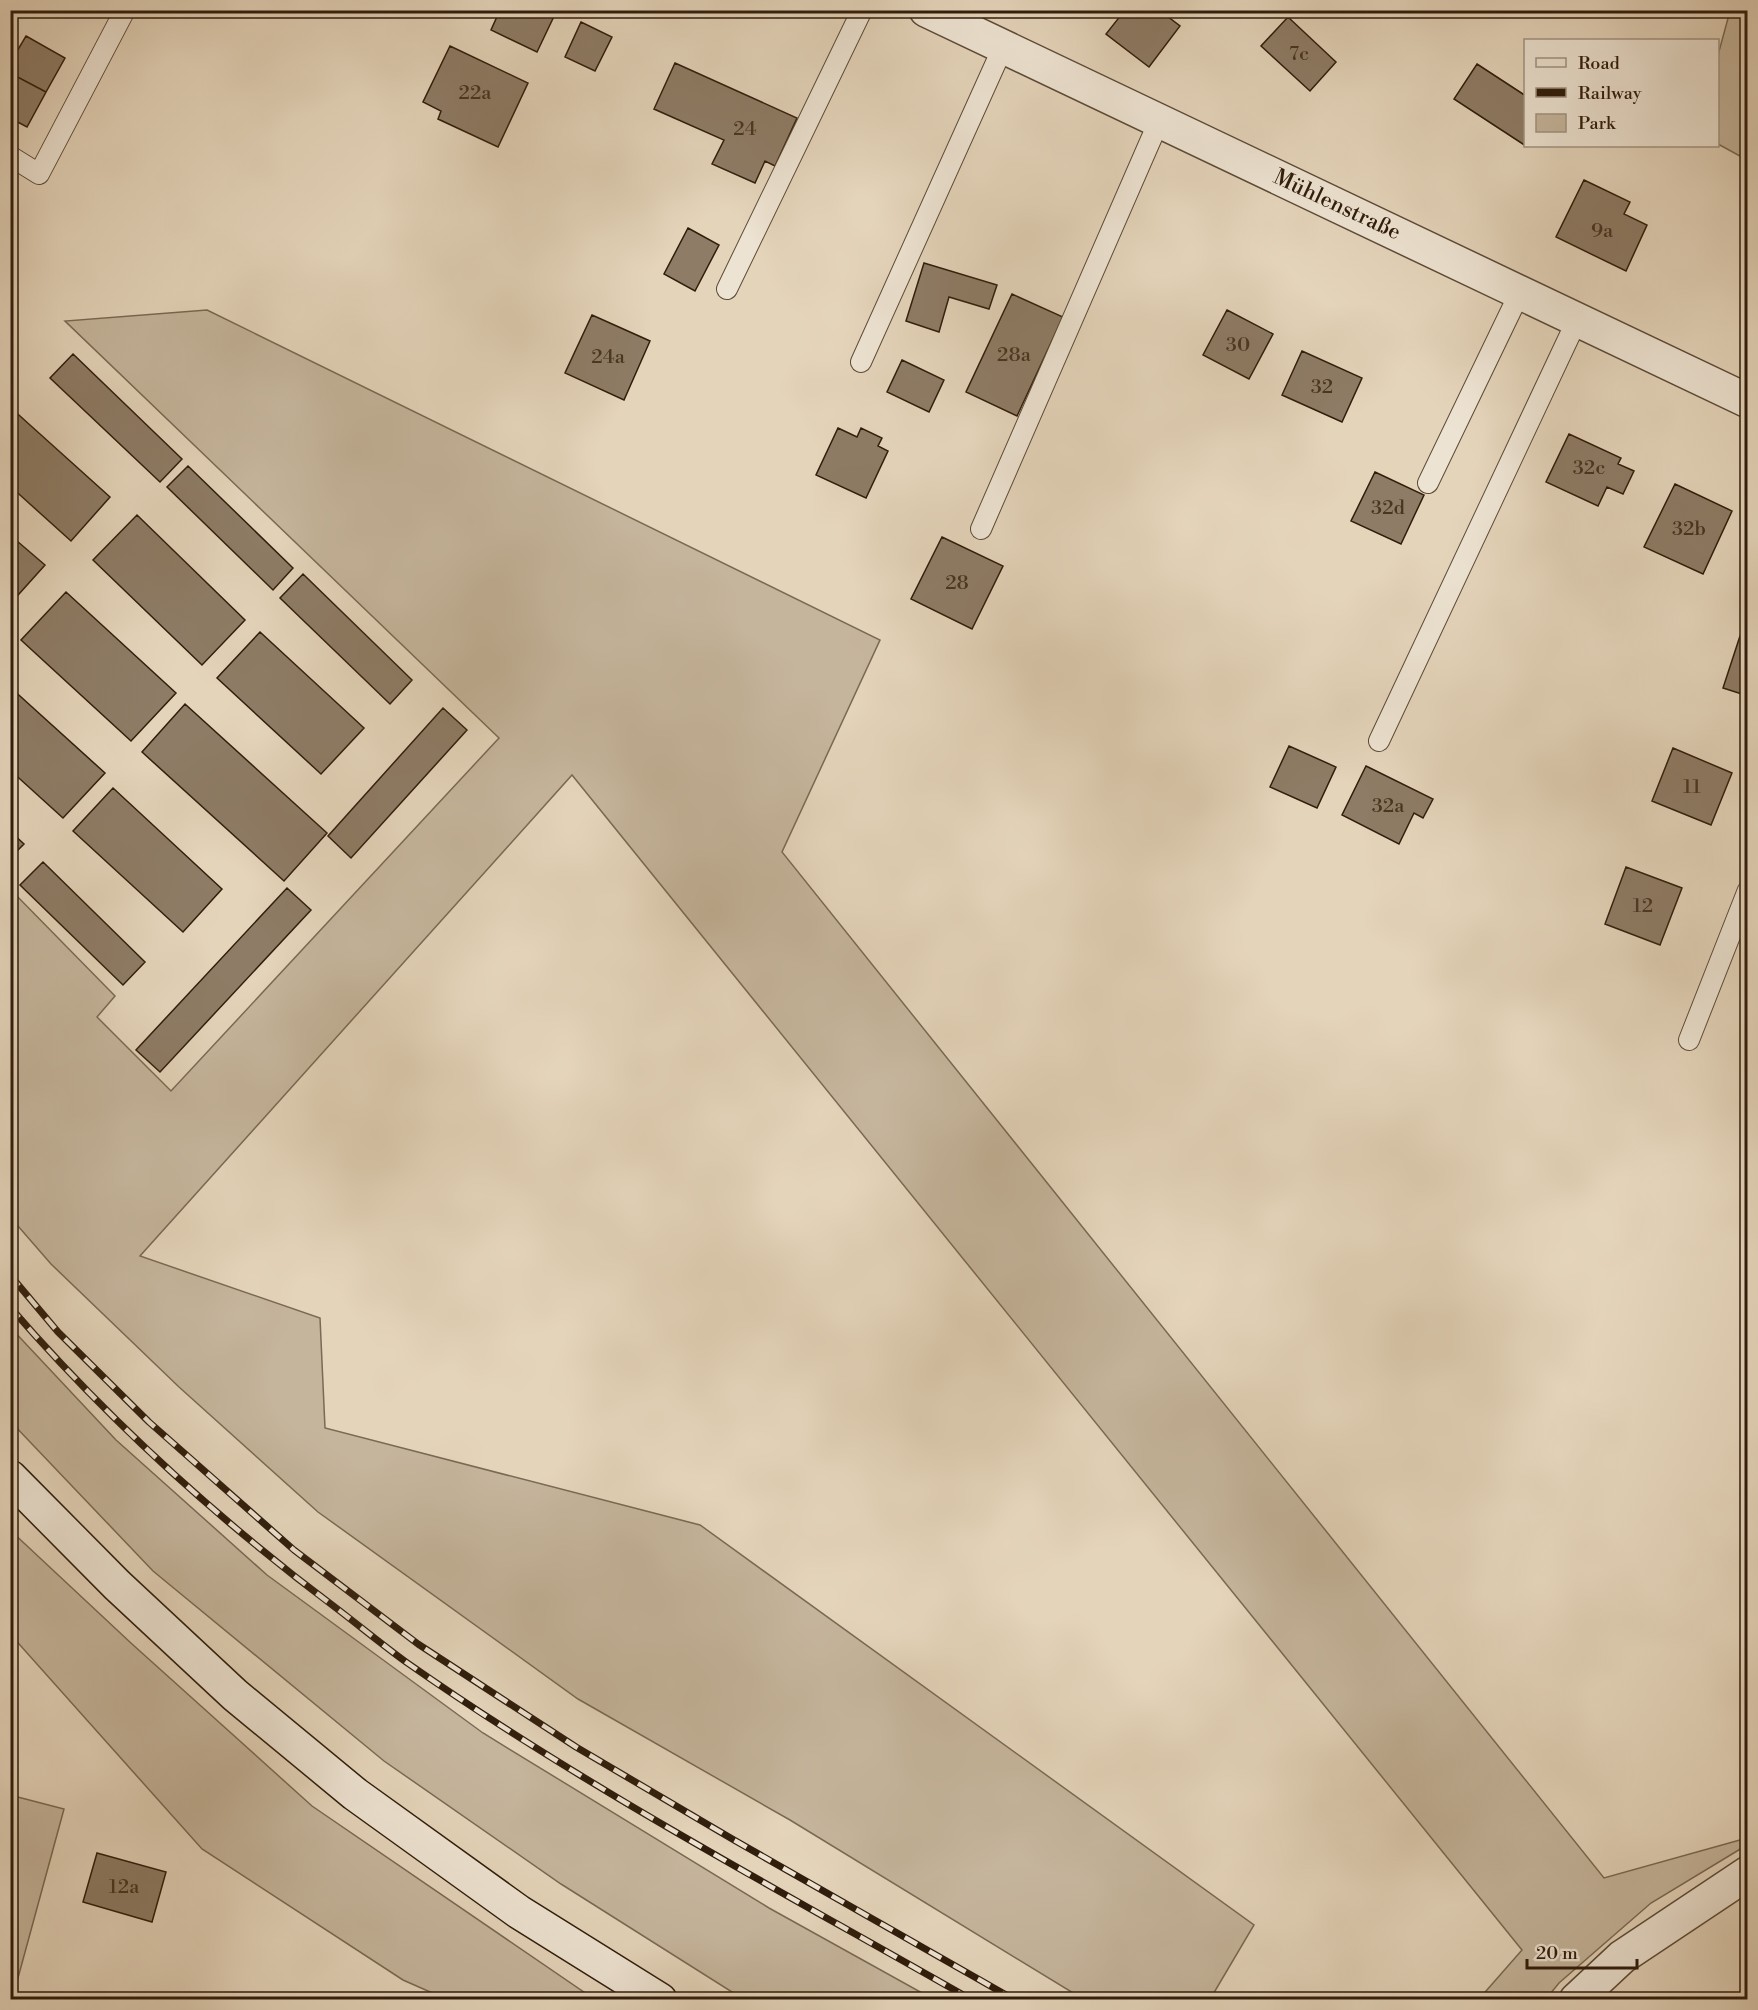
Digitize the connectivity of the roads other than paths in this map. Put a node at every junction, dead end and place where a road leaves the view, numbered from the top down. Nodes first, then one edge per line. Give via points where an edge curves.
1 (125, 10) edge
2 (862, 10) edge
3 (926, 10) edge
4 (1003, 47) junction
5 (1160, 122) junction
6 (10, 156) edge
7 (727, 289) dead end
8 (1520, 292) junction
9 (1577, 320) junction
10 (861, 362) dead end
11 (1748, 401) edge
12 (1428, 483) dead end
13 (981, 529) dead end
14 (1379, 741) dead end
15 (1747, 893) edge
16 (1689, 1041) dead end
17 (10, 1477) edge
18 (1748, 1873) edge
19 (660, 2000) edge
20 (1576, 2000) edge

1 - 6 lane via 39,174
2 - 7 lane
3 - 4 street, Mühlenstraße
4 - 5 street, Mühlenstraße
4 - 10 lane
5 - 8 street, Mühlenstraße
5 - 13 lane
8 - 9 street, Mühlenstraße
8 - 12 lane
9 - 11 street, Mühlenstraße
9 - 14 lane
15 - 16 lane
17 - 19 street via 234,1695 355,1794 519,1911
18 - 20 street via 1622,1957

